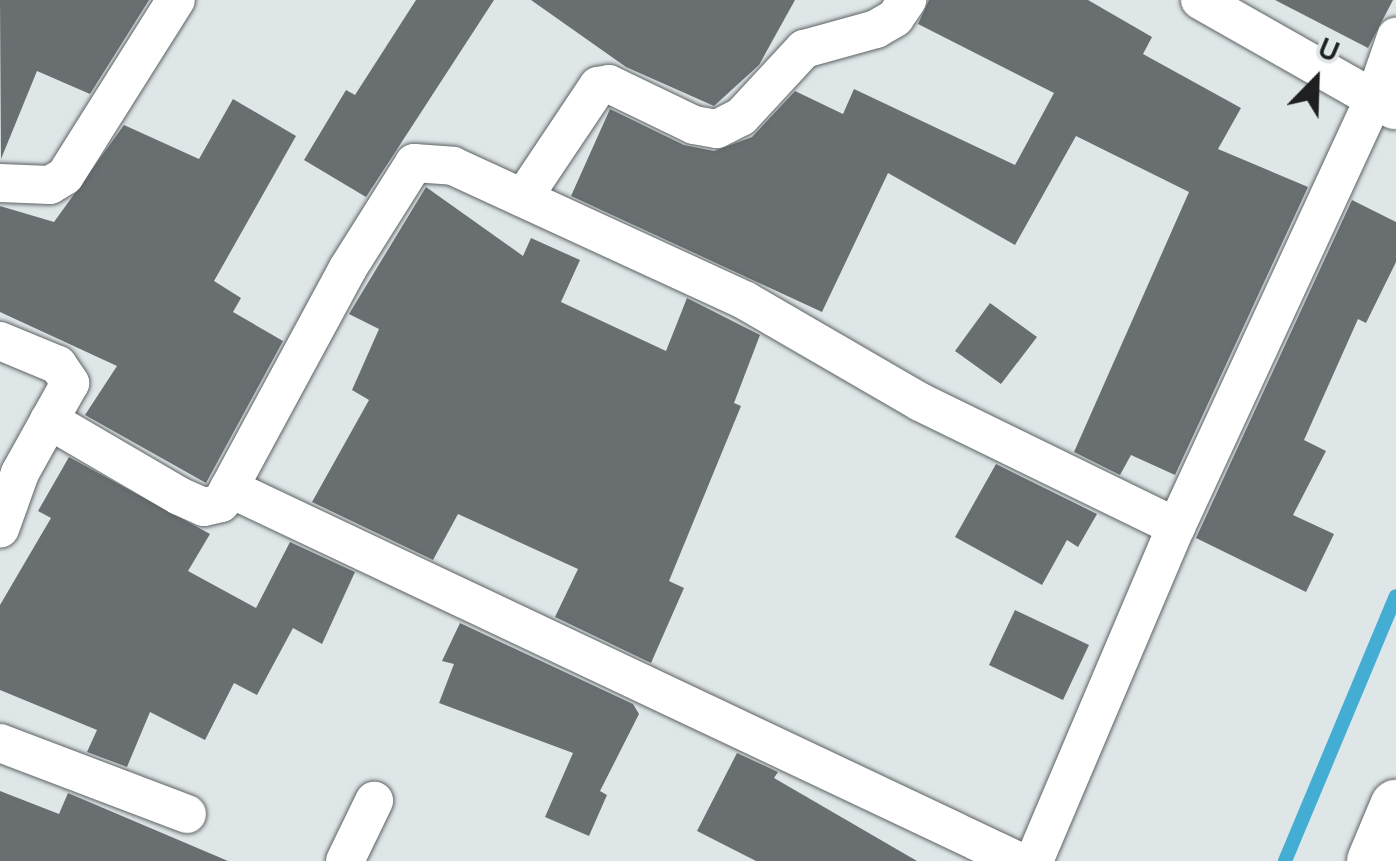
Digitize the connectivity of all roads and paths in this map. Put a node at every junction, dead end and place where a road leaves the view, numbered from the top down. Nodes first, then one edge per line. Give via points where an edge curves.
1 (176, 0) edge
2 (907, 0) edge
3 (1200, 0) edge
4 (1396, 38) edge
5 (1386, 104) edge
6 (0, 183) edge
7 (522, 198) junction
8 (0, 341) edge
9 (49, 420) junction
10 (229, 488) junction
11 (1176, 528) junction
12 (0, 530) edge
13 (0, 744) edge
14 (374, 801) dead end
15 (1396, 806) edge
16 (187, 814) dead end
17 (344, 861) edge
18 (1018, 861) edge
19 (1034, 861) edge
20 (1374, 861) edge

1 - 6 street via 64,176 50,185
2 - 7 street via 876,29 804,50 740,117 717,129 694,125 609,84 598,86
3 - 5 street
4 - 5 street
5 - 11 street
7 - 10 street via 453,166 414,162 348,268
7 - 11 street via 746,301 920,402
8 - 9 street via 67,374 70,383
9 - 10 street via 204,507 220,502
9 - 12 street
10 - 18 street
11 - 19 street
13 - 16 street
14 - 17 street
15 - 20 main road

